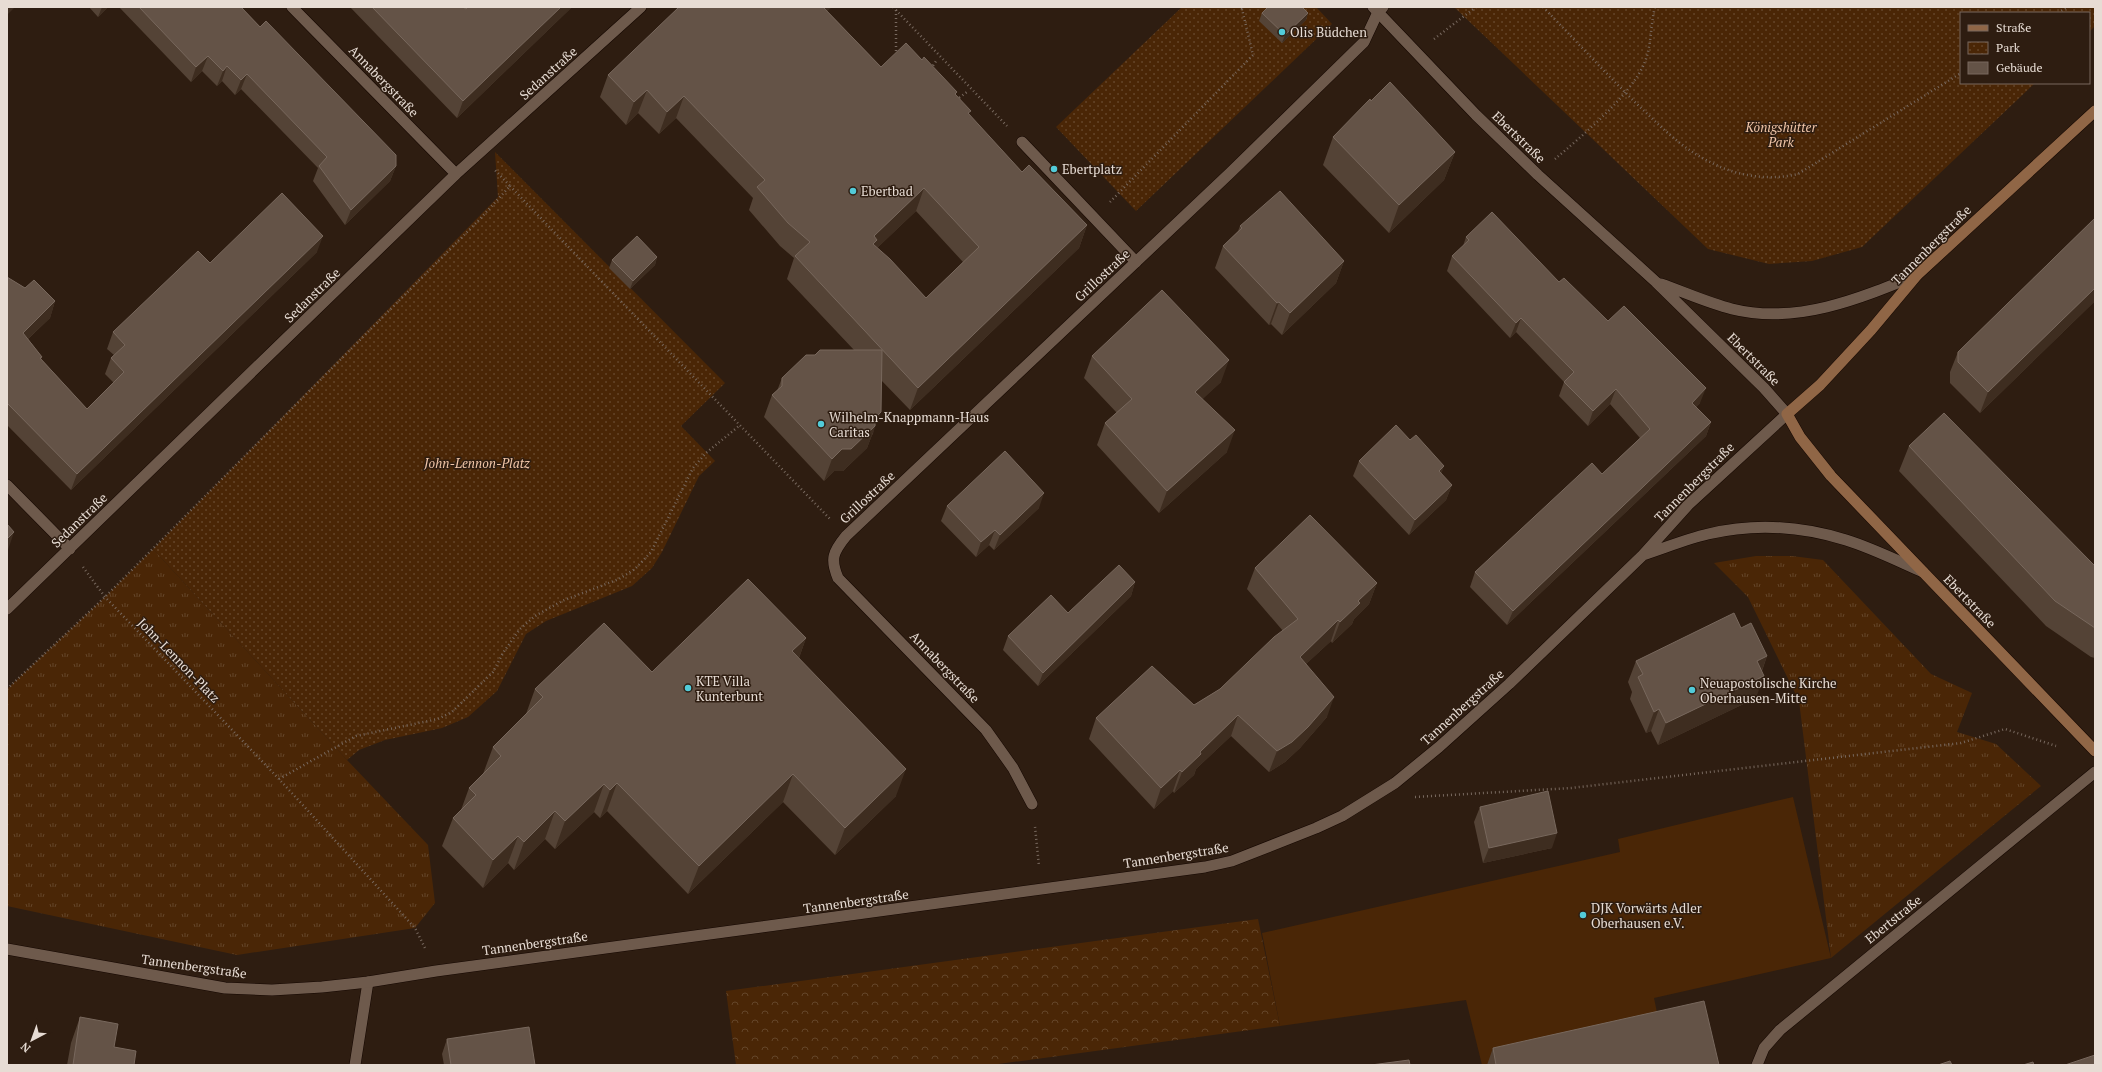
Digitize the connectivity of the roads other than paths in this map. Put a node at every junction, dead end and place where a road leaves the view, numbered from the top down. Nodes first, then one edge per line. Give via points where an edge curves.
1 (292, 7) edge
2 (641, 7) edge
3 (1378, 9) edge
4 (2095, 111) edge
5 (1022, 142) road end
6 (456, 174) junction
7 (1136, 262) junction
8 (1917, 275) junction
9 (1656, 282) junction
10 (1786, 414) junction
11 (7, 485) edge
12 (70, 549) junction
13 (1643, 555) junction
14 (834, 556) joint
15 (1923, 572) junction
16 (7, 609) edge
17 (2095, 751) edge
18 (2095, 772) edge
19 (1032, 804) road end
20 (7, 949) edge
21 (368, 982) junction
22 (356, 1065) edge
23 (1757, 1065) edge

1 - 6 street, Annabergstraße
2 - 6 street, Sedanstraße
3 - 7 street, Grillostraße via 1364,42
3 - 9 street, Ebertstraße via 1416,53 1538,175
4 - 8 main road, Tannenbergstraße
5 - 7 street
6 - 12 street, Sedanstraße
7 - 14 street, Grillostraße via 846,536
8 - 9 street via 1857,299 1806,311 1772,314 1732,309
8 - 10 main road, Tannenbergstraße via 1820,385
9 - 10 street, Ebertstraße via 1764,388
10 - 13 street, Tannenbergstraße via 1688,505
10 - 15 main road, Ebertstraße via 1800,437 1831,476
11 - 12 street
12 - 16 street, Sedanstraße
13 - 15 street via 1707,534 1776,527 1812,530 1848,540
13 - 21 street, Tannenbergstraße via 1509,684 1440,747 1395,783 1342,816 1260,852 1205,867 436,970
14 - 19 street, Annabergstraße via 833,567 838,578 986,730 1013,768
15 - 17 main road, Ebertstraße
18 - 23 street, Ebertstraße via 1780,1030 1764,1048
20 - 21 street, Tannenbergstraße via 225,988 272,990
21 - 22 street

